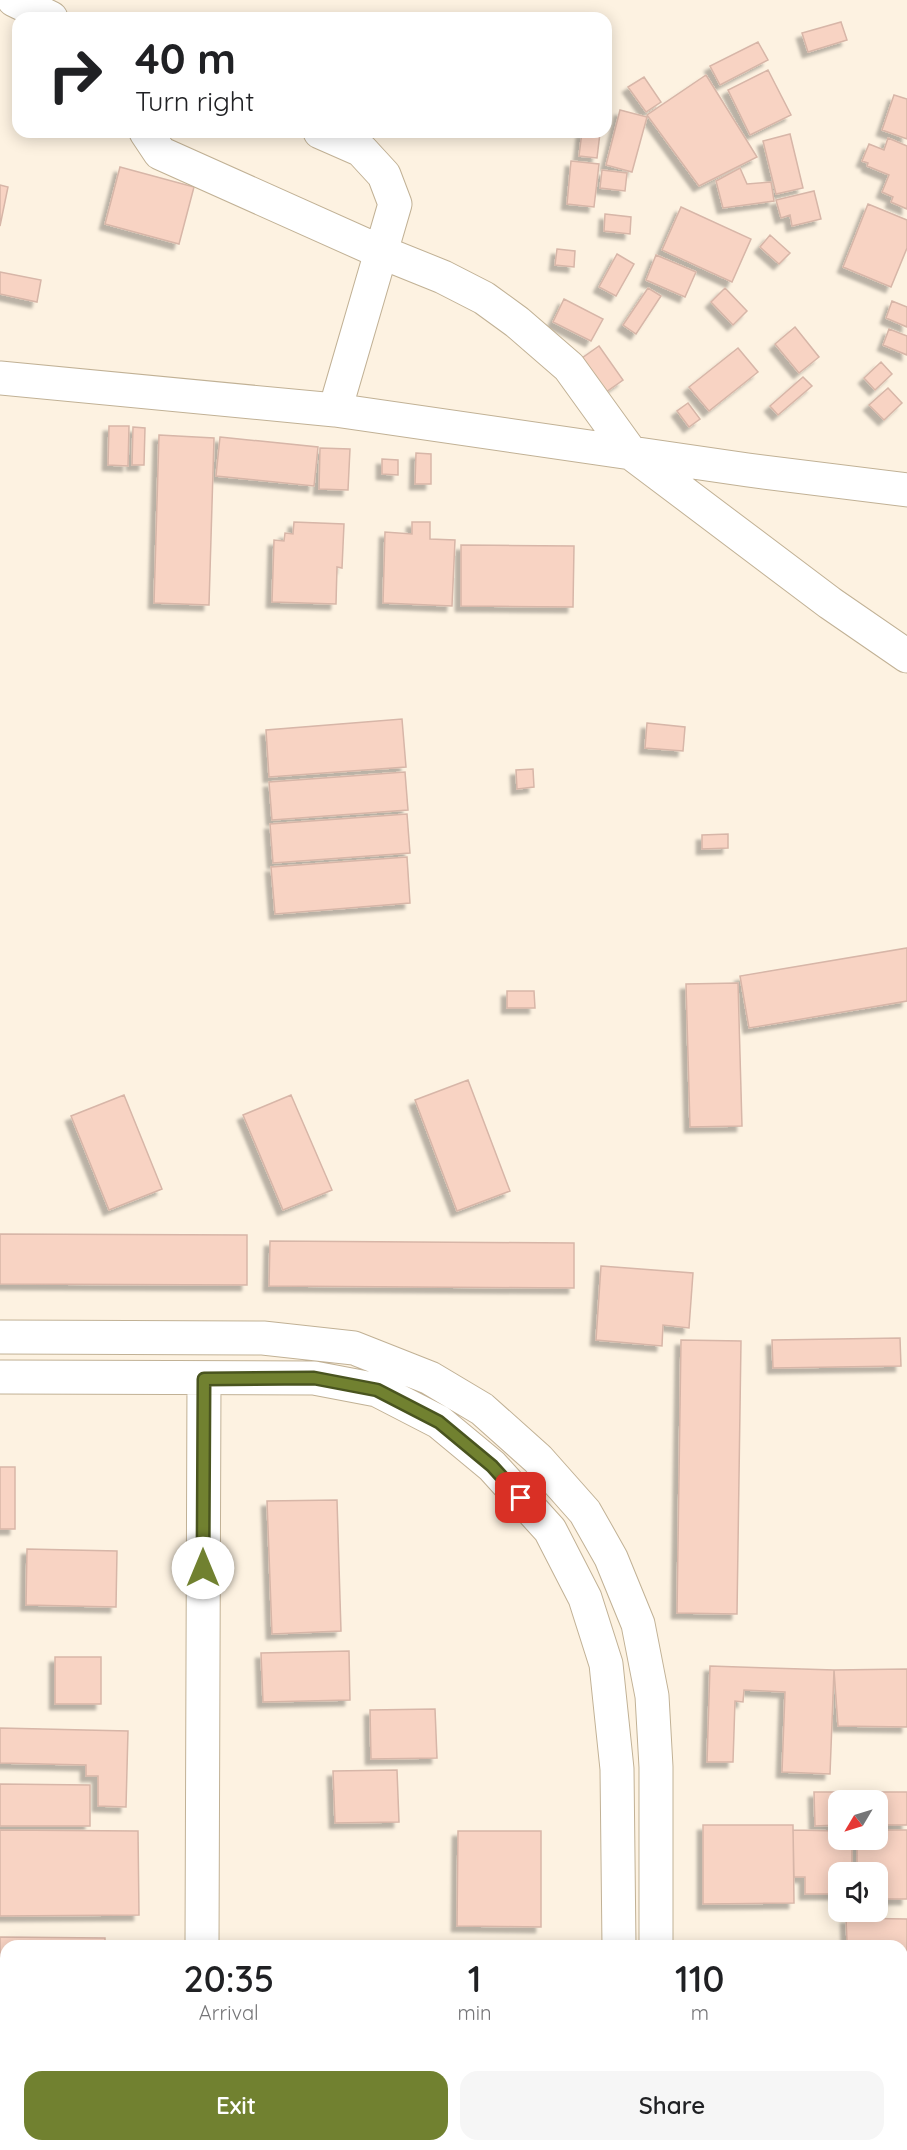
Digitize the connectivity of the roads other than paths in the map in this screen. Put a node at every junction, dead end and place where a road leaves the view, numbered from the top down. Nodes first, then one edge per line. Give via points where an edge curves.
1 (14, 0) edge
2 (39, 12) edge
3 (150, 138) edge
4 (334, 138) edge
5 (381, 252) junction
6 (0, 378) edge
7 (335, 410) junction
8 (631, 453) junction
9 (907, 490) edge
10 (907, 656) edge
11 (0, 1337) edge
12 (0, 1377) edge
13 (204, 1379) junction
14 (618, 1808) junction
15 (656, 1810) junction
16 (202, 1940) edge
17 (620, 1940) edge
18 (656, 1940) edge

1 - 2 street
3 - 5 street via 160,153
4 - 5 street via 361,150 384,175 395,204
5 - 7 street
5 - 8 street via 484,298 517,322 569,367
6 - 7 street
7 - 8 street
8 - 9 street
8 - 10 street
11 - 15 street via 263,1338 354,1348 430,1378 482,1409 538,1459 585,1512 611,1558 638,1624 652,1696
12 - 13 street
13 - 14 street via 314,1378 377,1390 439,1422 492,1466 550,1530 585,1598 606,1664
13 - 16 street
14 - 15 street
14 - 17 street
15 - 18 street

